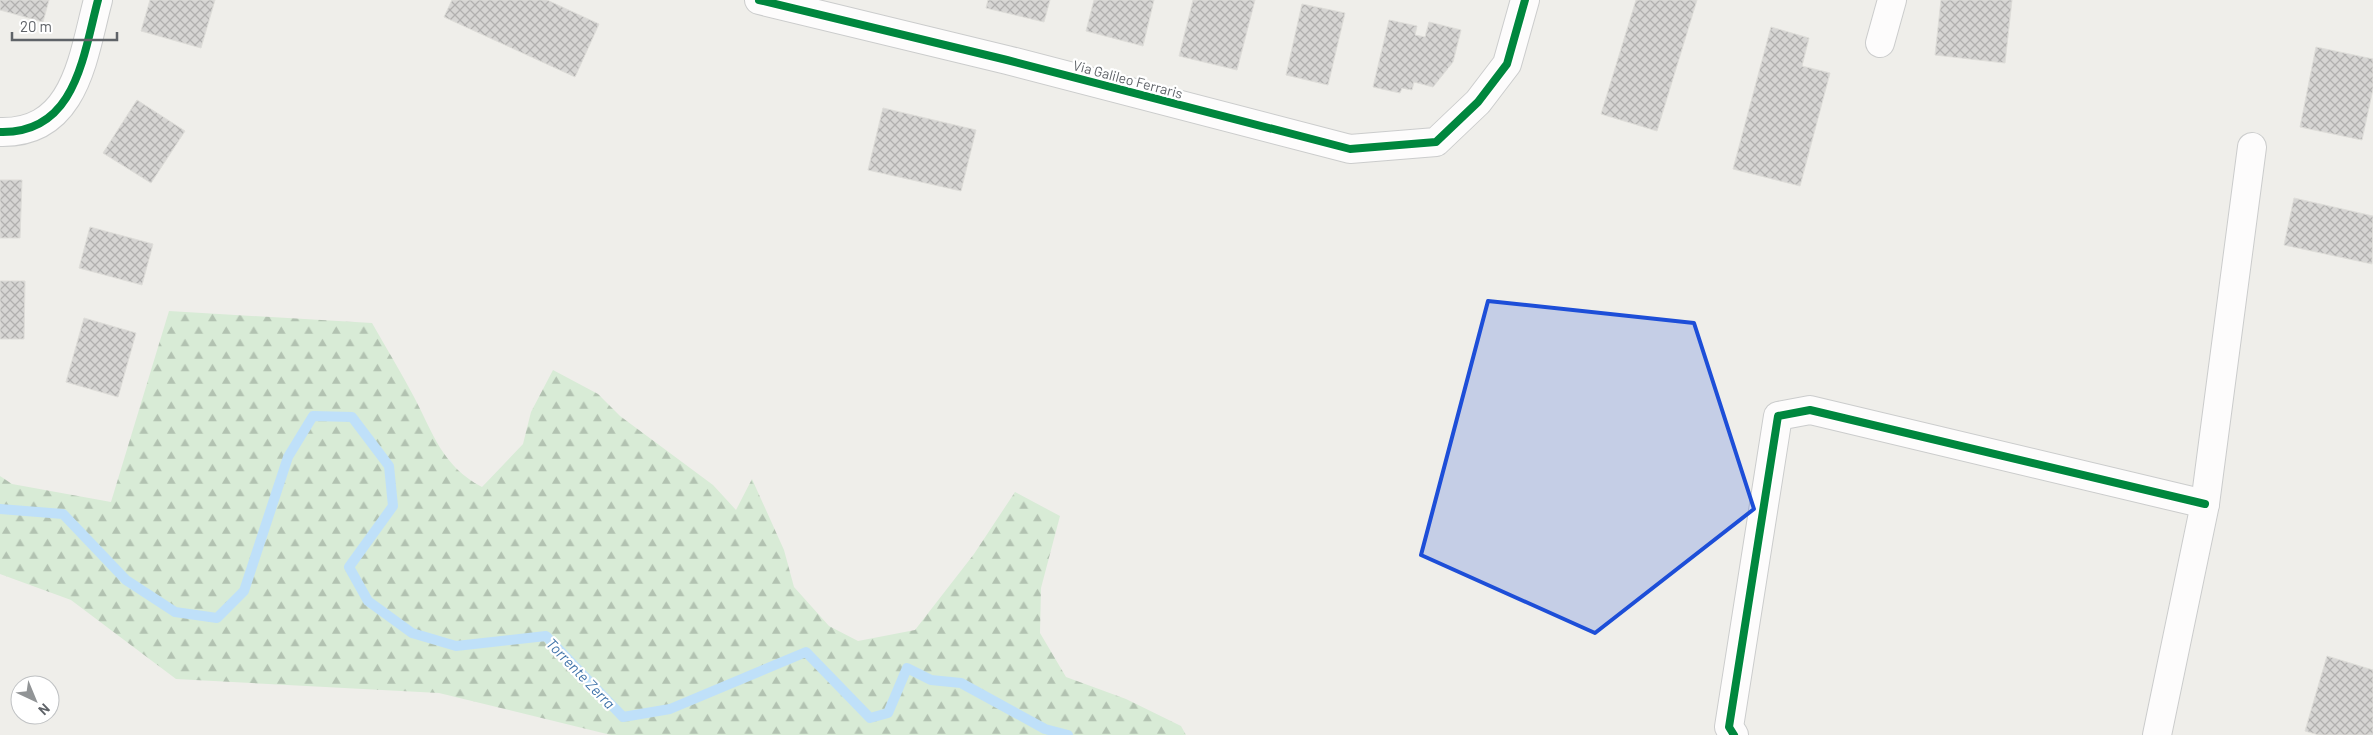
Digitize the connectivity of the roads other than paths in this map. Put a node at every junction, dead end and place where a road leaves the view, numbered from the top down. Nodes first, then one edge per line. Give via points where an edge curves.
1 (98, 0) edge
2 (759, 0) edge
3 (1525, 0) edge
4 (1892, 0) edge
5 (1880, 43) dead end
6 (0, 132) edge
7 (2252, 147) dead end
8 (2205, 504) junction
9 (1734, 735) edge
10 (2157, 735) edge

1 - 6 street via 73,88 58,110 43,123 18,133
2 - 3 street, Via Galileo Ferraris via 1350,149 1436,142 1478,102 1508,64
4 - 5 street
7 - 8 street
8 - 9 street via 1810,410 1778,416 1729,727
8 - 10 street

